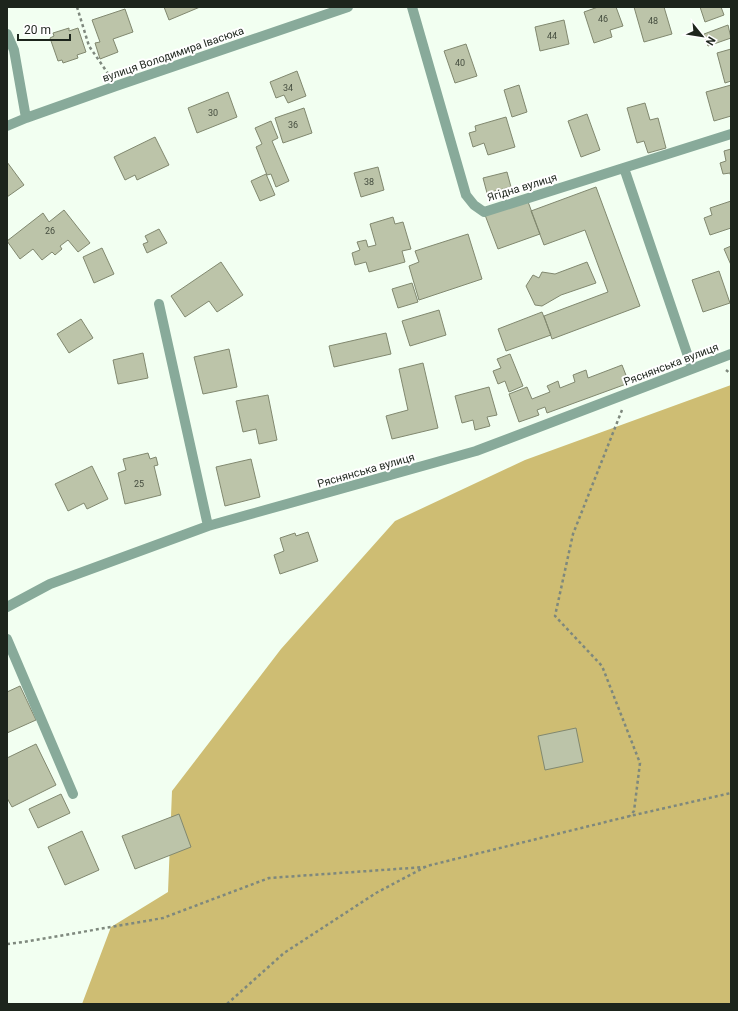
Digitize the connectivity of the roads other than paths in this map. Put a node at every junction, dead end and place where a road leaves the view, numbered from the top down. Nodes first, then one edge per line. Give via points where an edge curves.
1 (348, 7) edge
2 (412, 7) edge
3 (7, 34) edge
4 (26, 118) junction
5 (7, 126) edge
6 (731, 134) edge
7 (624, 168) junction
8 (159, 304) dead end
9 (731, 354) edge
10 (692, 368) junction
11 (208, 526) junction
12 (7, 607) edge
13 (7, 639) edge
14 (74, 794) dead end

1 - 4 street, вулиця Володимира Івасюка
2 - 7 street, Ягідна вулиця via 466,195 484,212
3 - 4 street via 14,50
4 - 5 street, вулиця Володимира Івасюка
6 - 7 street, Ягідна вулиця
7 - 10 street
8 - 11 street
9 - 10 street, Ряснянська вулиця
10 - 11 street, Ряснянська вулиця via 476,451
11 - 12 street, Ряснянська вулиця via 50,584
13 - 14 street

